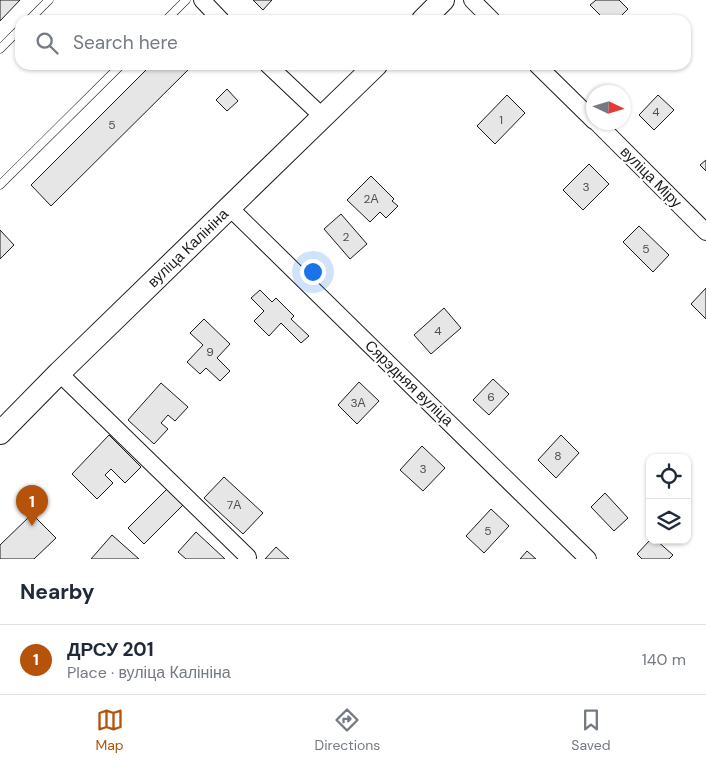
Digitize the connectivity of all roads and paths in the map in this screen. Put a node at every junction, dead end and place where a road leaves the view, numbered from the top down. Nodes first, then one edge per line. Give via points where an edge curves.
1 (49, 0) edge
2 (186, 0) edge
3 (202, 0) edge
4 (443, 0) edge
5 (472, 0) edge
6 (34, 15) edge
7 (171, 15) edge
8 (216, 15) edge
9 (427, 15) edge
10 (487, 15) edge
11 (15, 34) edge
12 (0, 49) edge
13 (116, 70) edge
14 (273, 70) edge
15 (371, 70) edge
16 (542, 70) edge
17 (586, 114) edge
18 (323, 117) junction
19 (602, 130) edge
20 (0, 184) edge
21 (230, 208) junction
22 (706, 232) edge
23 (60, 373) junction
24 (0, 433) edge
25 (248, 557) dead end
26 (588, 559) edge

1 - 6 lane
2 - 7 lane
3 - 8 street
4 - 9 street
5 - 10 street
11 - 12 lane
13 - 20 lane
14 - 18 street
15 - 18 street, вуліца Калініна
16 - 17 street, вуліца Міру
18 - 21 street, вуліца Калініна
19 - 22 street, вуліца Міру
21 - 23 street, вуліца Калініна
21 - 26 street, Сярэдняя вуліца
23 - 24 street, вуліца Калініна
23 - 25 street

